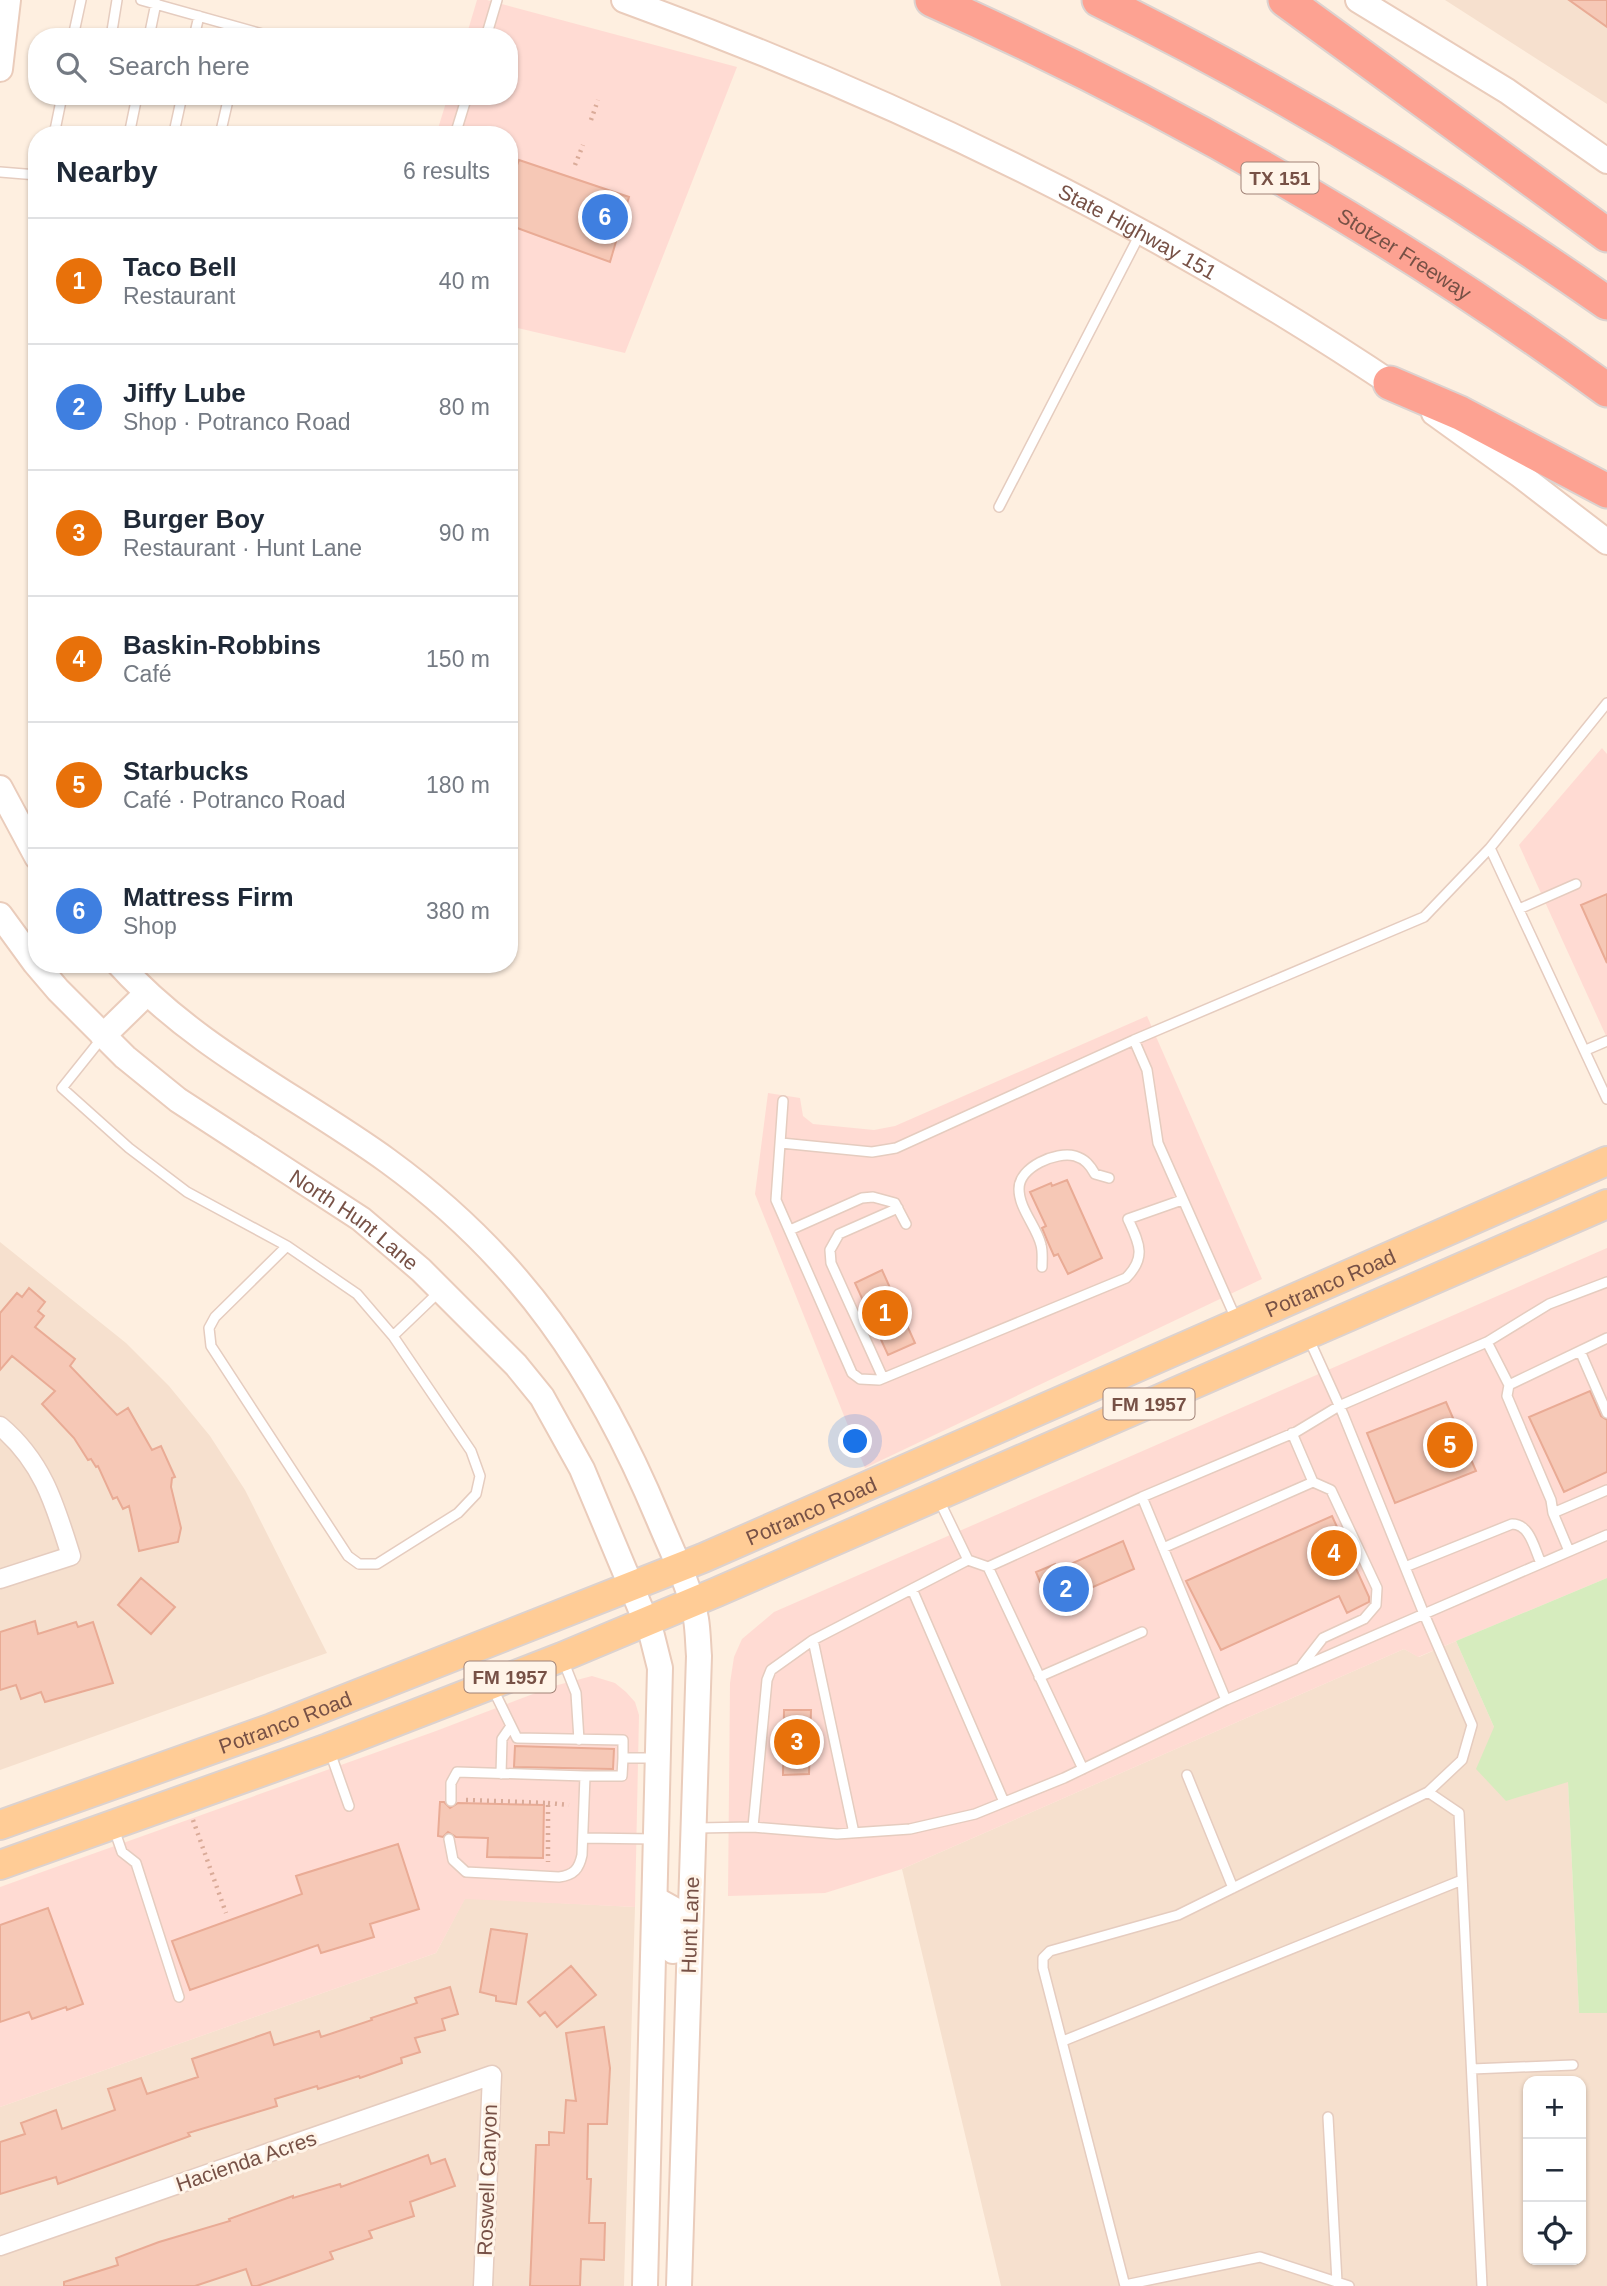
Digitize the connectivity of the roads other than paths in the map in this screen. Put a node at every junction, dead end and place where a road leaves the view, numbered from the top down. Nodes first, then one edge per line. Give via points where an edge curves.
1 (8, 0) edge
2 (81, 0) edge
3 (117, 0) edge
4 (141, 0) edge
5 (497, 0) edge
6 (624, 0) edge
7 (932, 0) edge
8 (1099, 0) edge
9 (1285, 0) edge
10 (1358, 0) edge
11 (156, 3) junction
12 (198, 16) junction
13 (76, 28) edge
14 (112, 28) edge
15 (151, 28) edge
16 (196, 28) edge
17 (230, 28) edge
18 (489, 28) edge
19 (0, 69) edge
20 (60, 105) edge
21 (135, 105) edge
22 (180, 105) edge
23 (227, 105) edge
24 (464, 105) edge
25 (56, 126) edge
26 (131, 126) edge
27 (176, 126) edge
28 (222, 126) edge
29 (458, 126) edge
30 (1607, 161) edge
31 (0, 172) edge
32 (28, 174) edge
33 (1141, 232) junction
34 (1607, 235) edge
35 (1607, 303) edge
36 (1390, 383) junction
37 (1607, 390) edge
38 (1607, 491) edge
39 (999, 507) dead end
40 (1607, 542) edge
41 (1607, 703) edge
42 (0, 788) edge
43 (28, 840) edge
44 (1490, 848) junction
45 (1576, 884) dead end
46 (1519, 909) junction
47 (0, 915) edge
48 (28, 953) edge
49 (44, 973) edge
50 (128, 973) edge
51 (147, 993) junction
52 (103, 1037) junction
53 (1134, 1040) junction
54 (1607, 1041) edge
55 (1586, 1050) junction
56 (1607, 1100) edge
57 (783, 1101) dead end
58 (781, 1143) junction
59 (1607, 1161) edge
60 (1109, 1178) dead end
61 (1182, 1200) junction
62 (1607, 1204) edge
63 (898, 1208) junction
64 (1493, 1211) junction
65 (906, 1224) dead end
66 (790, 1230) junction
67 (287, 1246) junction
68 (1042, 1267) dead end
69 (1607, 1282) edge
70 (442, 1289) junction
71 (1238, 1324) junction
72 (1307, 1335) junction
73 (393, 1336) junction
74 (1607, 1338) edge
75 (1487, 1342) junction
76 (1580, 1351) junction
77 (883, 1378) junction
78 (1509, 1385) junction
79 (1339, 1406) junction
80 (1607, 1413) edge
81 (0, 1426) edge
82 (1292, 1433) junction
83 (1046, 1449) junction
84 (1313, 1482) junction
85 (1607, 1490) edge
86 (938, 1496) junction
87 (1142, 1497) junction
88 (1553, 1513) junction
89 (1607, 1535) edge
90 (1163, 1548) junction
91 (1569, 1551) junction
92 (968, 1560) junction
93 (1541, 1563) junction
94 (678, 1567) junction
95 (988, 1567) junction
96 (1405, 1567) junction
97 (0, 1579) edge
98 (632, 1587) junction
99 (912, 1589) junction
100 (691, 1602) junction
101 (1424, 1614) junction
102 (646, 1621) junction
103 (1142, 1632) dead end
104 (813, 1640) junction
105 (562, 1657) junction
106 (1300, 1668) junction
107 (1040, 1677) junction
108 (491, 1684) junction
109 (1226, 1700) junction
110 (315, 1710) junction
111 (511, 1726) junction
112 (272, 1728) junction
113 (579, 1740) junction
114 (328, 1748) junction
115 (623, 1758) junction
116 (659, 1758) junction
117 (1083, 1769) junction
118 (501, 1773) junction
119 (1187, 1775) dead end
120 (585, 1776) junction
121 (1428, 1792) junction
122 (451, 1800) road end
123 (1004, 1802) junction
124 (66, 1803) junction
125 (349, 1806) dead end
126 (0, 1825) edge
127 (113, 1826) junction
128 (752, 1826) junction
129 (693, 1828) junction
130 (854, 1833) junction
131 (583, 1838) junction
132 (449, 1839) dead end
133 (657, 1839) junction
134 (0, 1843) edge
135 (0, 1865) edge
136 (1462, 1880) junction
137 (1233, 1888) junction
138 (655, 1899) junction
139 (179, 1997) dead end
140 (1063, 2041) junction
141 (686, 2062) junction
142 (1573, 2066) dead end
143 (1472, 2069) junction
144 (492, 2075) joint
145 (1328, 2117) dead end
146 (0, 2246) edge
147 (1337, 2282) junction
148 (483, 2286) edge
149 (645, 2286) edge
150 (679, 2286) edge
151 (1125, 2286) edge
152 (1349, 2286) edge
153 (1482, 2286) edge

1 - 19 main road
2 - 13 lane
3 - 14 lane
4 - 11 lane
5 - 18 lane
6 - 33 main road, State Highway 151 via 876,102
7 - 37 highway, Stotzer Freeway / TX 151 via 1129,95 1282,179 1453,284
8 - 35 highway via 1352,138
9 - 34 highway
10 - 30 main road via 1498,86
11 - 12 lane
11 - 15 lane
12 - 16 lane
12 - 17 lane
20 - 25 lane
21 - 26 lane
22 - 27 lane
23 - 28 lane
24 - 29 lane
31 - 32 lane
33 - 36 main road, State Highway 151
33 - 39 lane
36 - 38 highway via 1460,413
36 - 40 main road, State Highway 151
41 - 44 lane
42 - 43 main road
44 - 46 lane
44 - 53 lane via 1424,917
45 - 46 lane
46 - 55 lane
47 - 48 main road, North Hunt Lane
49 - 52 main road, North Hunt Lane
50 - 51 main road
51 - 52 main road
51 - 94 main road via 214,1048 399,1170 495,1254 551,1321 599,1394 634,1461
52 - 67 lane via 62,1088 187,1192
52 - 70 main road, North Hunt Lane via 178,1100 361,1219
53 - 58 lane via 897,1148 872,1152
53 - 61 lane via 1147,1070 1158,1143
54 - 55 lane
55 - 56 lane
57 - 58 lane
58 - 66 lane via 776,1200
59 - 64 main road, Potranco Road / FM 1957
60 - 68 lane via 1095,1174 1088,1163 1073,1156 1056,1157 1025,1173 1020,1198 1042,1247
61 - 71 lane
61 - 77 lane via 1128,1219 1140,1252 1126,1278
62 - 72 main road, Potranco Road / FM 1957
63 - 65 lane
63 - 66 lane via 883,1199 862,1198
63 - 77 lane via 839,1234 830,1250 831,1263
64 - 71 main road, Potranco Road / FM 1957
64 - 72 main road via 1482,1229 1454,1249 1316,1312
66 - 77 lane via 852,1373 871,1381
67 - 73 lane via 358,1294
67 - 73 lane via 215,1317 209,1328 211,1346 348,1556 359,1564 377,1564 458,1513 477,1494 480,1476 471,1451
69 - 75 lane via 1549,1304
70 - 73 lane
70 - 98 main road, North Hunt Lane via 542,1397 582,1469
71 - 83 main road via 1241,1335 1237,1342 1077,1417 1056,1433
71 - 94 main road, Potranco Road / FM 1957
72 - 79 lane
72 - 83 main road, Potranco Road / FM 1957
74 - 76 lane
75 - 78 lane
75 - 79 lane
76 - 78 lane
76 - 80 lane
78 - 88 lane via 1507,1396
79 - 82 lane
79 - 96 lane
81 - 97 street via 40,1472 71,1556
82 - 84 lane
82 - 87 lane
83 - 86 main road, Potranco Road / FM 1957
84 - 90 lane
84 - 106 lane via 1331,1490 1377,1588 1376,1605 1364,1619 1324,1638
85 - 88 lane
86 - 92 lane
86 - 100 main road, Potranco Road / FM 1957
87 - 90 lane
87 - 95 lane
88 - 91 lane
89 - 91 lane
90 - 109 lane
91 - 93 lane
92 - 95 lane
92 - 99 lane
93 - 96 lane via 1526,1528 1511,1524
93 - 101 lane
94 - 98 main road, Potranco Road / FM 1957
94 - 100 main road, Hunt Lane
95 - 107 lane
96 - 101 lane
98 - 102 main road, Hunt Lane
98 - 110 main road, Potranco Road / FM 1957
99 - 104 lane
99 - 123 lane
100 - 102 main road, Potranco Road / FM 1957
100 - 129 main road, Hunt Lane via 699,1656
101 - 106 lane
101 - 121 lane via 1472,1725 1462,1760
102 - 105 main road, Potranco Road / FM 1957
102 - 116 main road, Hunt Lane via 660,1668
103 - 107 lane
104 - 128 lane via 771,1670 767,1680
104 - 130 lane
105 - 108 main road, Potranco Road / FM 1957
105 - 113 lane via 576,1693
106 - 109 lane
107 - 117 lane
108 - 111 lane
108 - 114 main road, Potranco Road / FM 1957
109 - 117 lane
110 - 112 main road, Potranco Road / FM 1957
110 - 114 main road
111 - 113 lane via 517,1738
111 - 118 lane via 502,1739
112 - 124 main road, Potranco Road / FM 1957
112 - 127 main road via 220,1764 126,1798 116,1805
113 - 115 lane via 623,1740
114 - 125 lane
114 - 127 main road, Potranco Road / FM 1957
115 - 116 lane
115 - 120 lane via 622,1776
116 - 133 main road, Hunt Lane
117 - 123 lane
118 - 120 lane
118 - 122 lane via 457,1772 451,1783
119 - 137 lane
120 - 131 lane
121 - 136 lane via 1459,1813
121 - 137 lane
123 - 130 lane via 975,1814 910,1829
124 - 126 main road, Potranco Road / FM 1957
124 - 134 main road
127 - 135 main road, Potranco Road / FM 1957
127 - 139 lane via 122,1852 136,1863
128 - 129 lane
128 - 130 lane
129 - 141 main road, Hunt Lane
131 - 132 lane via 577,1870 559,1877 466,1872 453,1860
131 - 133 lane
133 - 138 main road, Hunt Lane
136 - 140 lane
136 - 143 lane
137 - 140 lane via 1178,1915 1050,1951 1043,1958 1043,1968
138 - 141 main road via 673,1909 671,2046
138 - 149 main road, Hunt Lane
140 - 151 lane
141 - 150 main road, Hunt Lane
142 - 143 lane
143 - 153 lane
144 - 146 street, Hacienda Acres
144 - 148 street, Roswell Canyon
145 - 147 lane
147 - 151 lane via 1260,2257
147 - 152 lane

